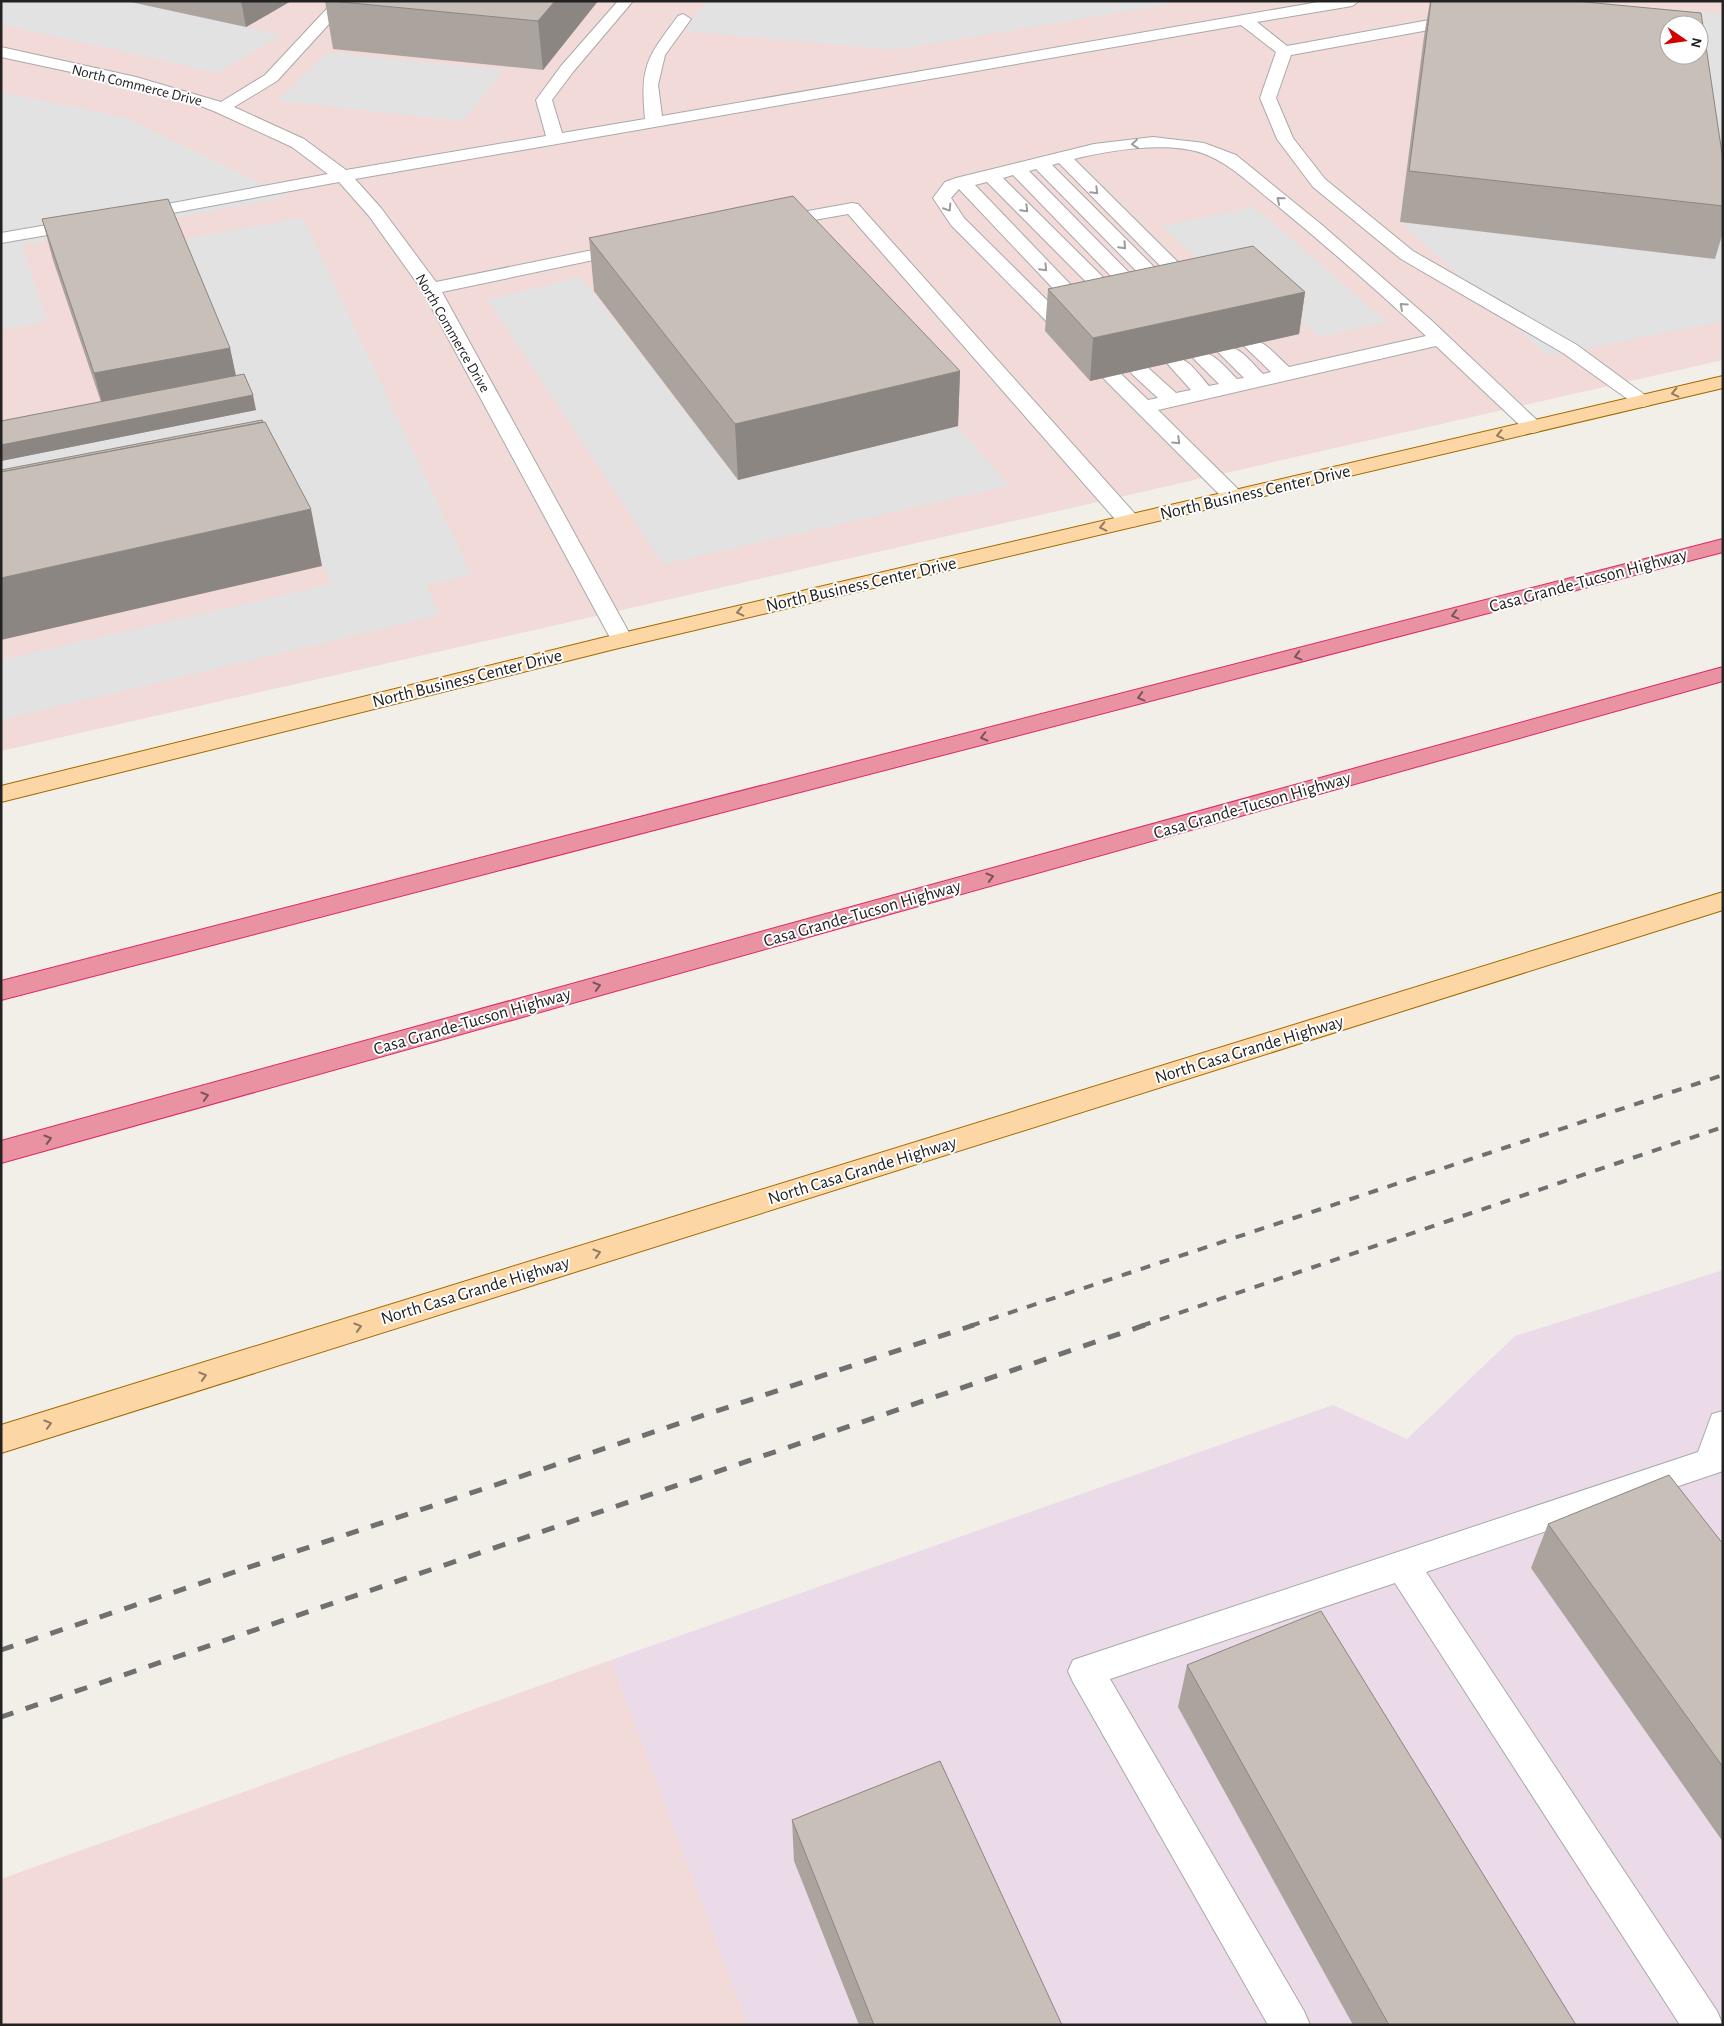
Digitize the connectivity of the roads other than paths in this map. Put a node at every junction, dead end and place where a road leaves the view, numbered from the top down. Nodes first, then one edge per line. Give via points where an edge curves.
1 (343, 1) edge
2 (626, 1) edge
3 (1352, 1) edge
4 (1474, 17) edge
5 (683, 19) dead end
6 (1244, 20) junction
7 (1284, 51) junction
8 (1, 52) edge
9 (222, 108) junction
10 (654, 123) junction
11 (556, 140) junction
12 (1061, 156) junction
13 (1039, 162) junction
14 (1016, 168) junction
15 (990, 175) junction
16 (342, 176) junction
17 (962, 182) junction
18 (118, 218) edge
19 (98, 221) edge
20 (757, 225) edge
21 (1, 238) edge
22 (642, 244) edge
23 (431, 289) junction
24 (1202, 297) edge
25 (1178, 302) edge
26 (1153, 308) edge
27 (1128, 313) edge
28 (1094, 321) edge
29 (1063, 328) edge
30 (1439, 339) junction
31 (1252, 344) edge
32 (1226, 350) edge
33 (1201, 356) edge
34 (1176, 362) edge
35 (1139, 370) edge
36 (1285, 374) junction
37 (1112, 376) edge
38 (1258, 380) junction
39 (1723, 382) edge
40 (1233, 386) junction
41 (1204, 392) junction
42 (1172, 400) junction
43 (1643, 401) junction
44 (1142, 407) junction
45 (1533, 427) junction
46 (1235, 497) junction
47 (1129, 521) junction
48 (1723, 545) edge
49 (622, 640) junction
50 (1723, 674) edge
51 (1, 794) edge
52 (1723, 901) edge
53 (1, 991) edge
54 (1, 1152) edge
55 (1723, 1424) edge
56 (1, 1439) edge
57 (1717, 1468) edge
58 (1403, 1566) junction
59 (1290, 2025) edge
60 (1703, 2025) edge

1 - 9 street via 271,78
2 - 11 street via 544,100
3 - 6 street
4 - 7 street
5 - 10 street via 657,55 650,85
6 - 7 street
6 - 10 street
7 - 43 street via 1268,98 1285,139 1319,183 1407,255 1570,349
8 - 9 street, North Commerce Drive via 130,80
9 - 16 street, North Commerce Drive via 298,143
10 - 11 street
11 - 16 street
12 - 13 street
12 -> 24 street
30 -> 12 street via 1316,228 1230,160 1204,148 1153,142
13 - 14 street
13 -> 25 street
14 - 15 street
14 - 26 street
15 - 17 street
15 -> 27 street
16 - 18 street
16 - 23 street, North Commerce Drive via 375,212
17 -> 28 street
17 -> 29 street via 951,186 942,198 957,221
19 - 21 street
20 - 47 street via 852,208
22 - 23 street
23 - 49 street, North Commerce Drive
30 - 36 street
30 - 45 street
31 - 36 street
32 - 38 street
33 - 40 street
34 - 41 street
35 - 42 street
36 - 38 street
37 - 44 street
38 - 40 street
39 -> 43 main road, North Business Center Drive
40 - 41 street
41 - 42 street
42 - 44 street
43 - 45 main road, North Business Center Drive
44 -> 46 street
45 -> 46 main road, North Business Center Drive
46 - 47 main road, North Business Center Drive
47 -> 49 main road, North Business Center Drive
48 -> 53 highway, Casa Grande-Tucson Highway
49 - 51 main road, North Business Center Drive
54 -> 50 highway, Casa Grande-Tucson Highway
56 -> 52 main road, North Casa Grande Highway
55 - 57 street
57 - 58 street
58 - 59 street via 1086,1671
58 - 60 street

